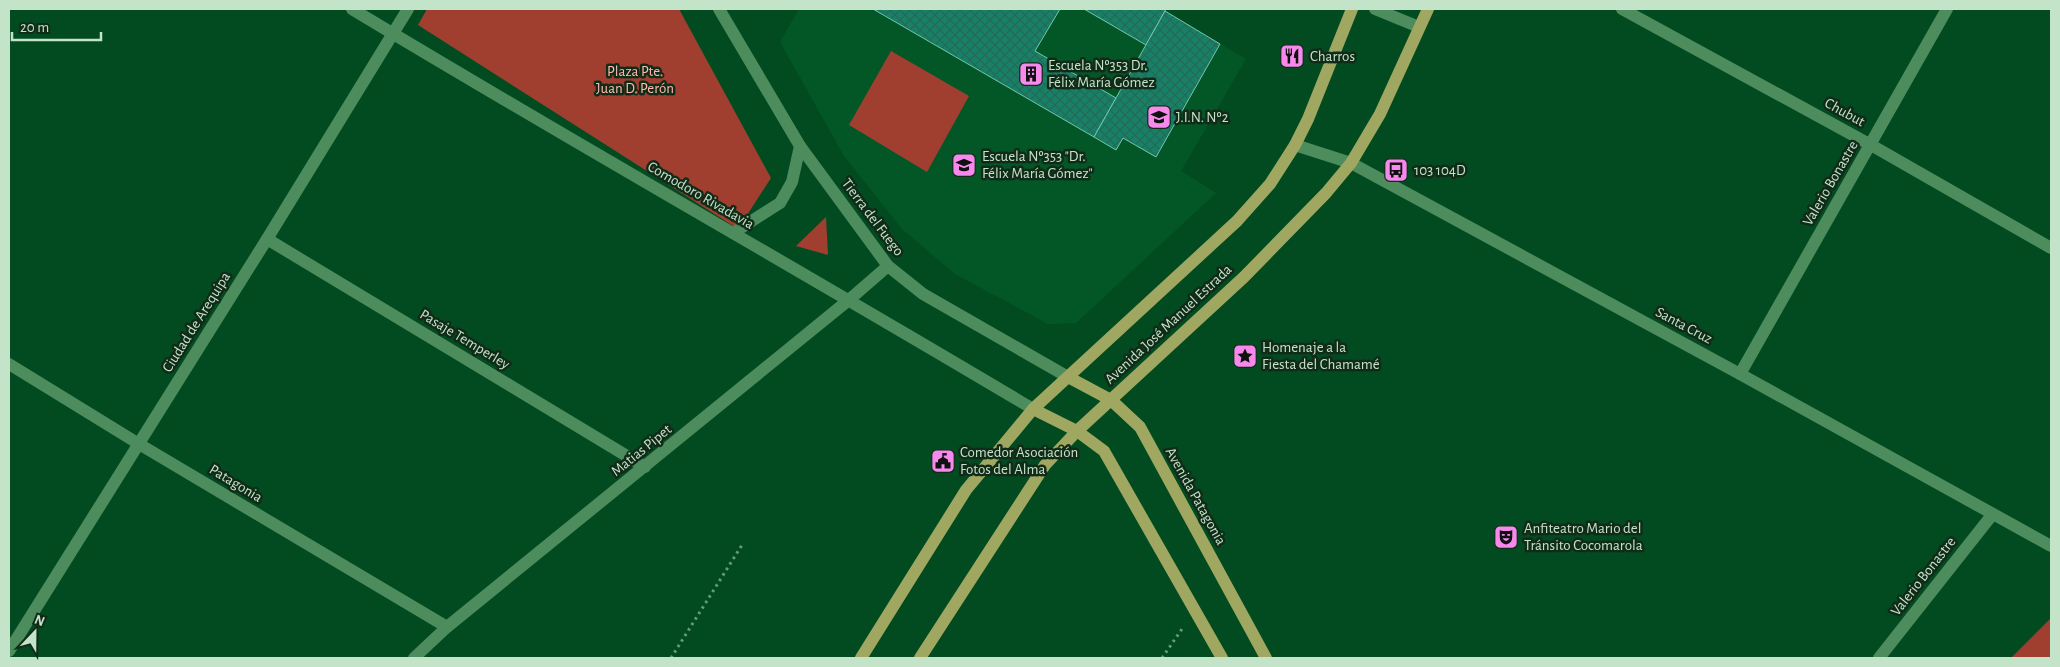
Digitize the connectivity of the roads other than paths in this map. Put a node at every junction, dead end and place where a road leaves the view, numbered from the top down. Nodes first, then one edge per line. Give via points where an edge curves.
1 (352, 9) edge
2 (408, 9) edge
3 (719, 9) edge
4 (1352, 9) edge
5 (1375, 9) edge
6 (1428, 9) edge
7 (1622, 9) edge
8 (1947, 9) edge
9 (1419, 28) junction
10 (394, 34) junction
11 (1296, 145) junction
12 (1871, 145) junction
13 (800, 146) junction
14 (1351, 163) junction
15 (733, 233) junction
16 (267, 239) junction
17 (2051, 248) edge
18 (888, 266) junction
19 (850, 299) junction
20 (9, 364) edge
21 (1740, 374) junction
22 (1068, 377) junction
23 (1111, 400) junction
24 (1033, 409) junction
25 (1077, 432) junction
26 (139, 444) junction
27 (645, 467) junction
28 (1992, 515) junction
29 (2051, 546) edge
30 (447, 627) junction
31 (9, 651) edge
32 (414, 658) edge
33 (860, 658) edge
34 (920, 658) edge
35 (1222, 658) edge
36 (1266, 658) edge
37 (1879, 658) edge

1 - 10 street, Comodoro Rivadavia
2 - 10 street, Ciudad de Arequipa
3 - 13 street, Tierra del Fuego
4 - 11 main road, Avenida José Manuel Estrada
5 - 9 street
6 - 9 main road, Avenida José Manuel Estrada
7 - 12 street, Chubut
8 - 12 street, Valerio Bonastre
9 - 14 main road, Avenida José Manuel Estrada via 1380,114
10 - 15 street, Comodoro Rivadavia
10 - 16 street, Ciudad de Arequipa
11 - 14 street, Santa Cruz
11 - 22 main road, Avenida José Manuel Estrada via 1270,184 1237,221
12 - 17 street, Chubut
12 - 21 street, Valerio Bonastre
13 - 15 street via 792,182 780,202
13 - 18 street, Tierra del Fuego
14 - 21 street, Santa Cruz
14 - 23 main road, Avenida José Manuel Estrada via 1244,277
15 - 19 street, Comodoro Rivadavia
16 - 26 street, Ciudad de Arequipa
16 - 27 street, Pasaje Temperley
18 - 19 street, Matias Pipet
18 - 22 street, Tierra del Fuego via 924,294
19 - 24 street, Comodoro Rivadavia
19 - 27 street, Matias Pipet
20 - 26 street, Patagonia
21 - 28 street, Santa Cruz
22 - 23 main road, Avenida Patagonia
22 - 24 main road, Avenida José Manuel Estrada
23 - 25 main road, Avenida José Manuel Estrada
23 - 36 main road, Avenida Patagonia via 1140,427
24 - 25 main road
24 - 33 main road, Avenida José Manuel Estrada via 966,490
25 - 34 main road, Avenida José Manuel Estrada via 1045,465
25 - 35 main road via 1104,451
26 - 30 street, Patagonia
26 - 31 street, Ciudad de Arequipa
27 - 30 street, Matias Pipet
28 - 29 street, Santa Cruz
28 - 37 street, Valerio Bonastre
30 - 32 street, Matias Pipet

